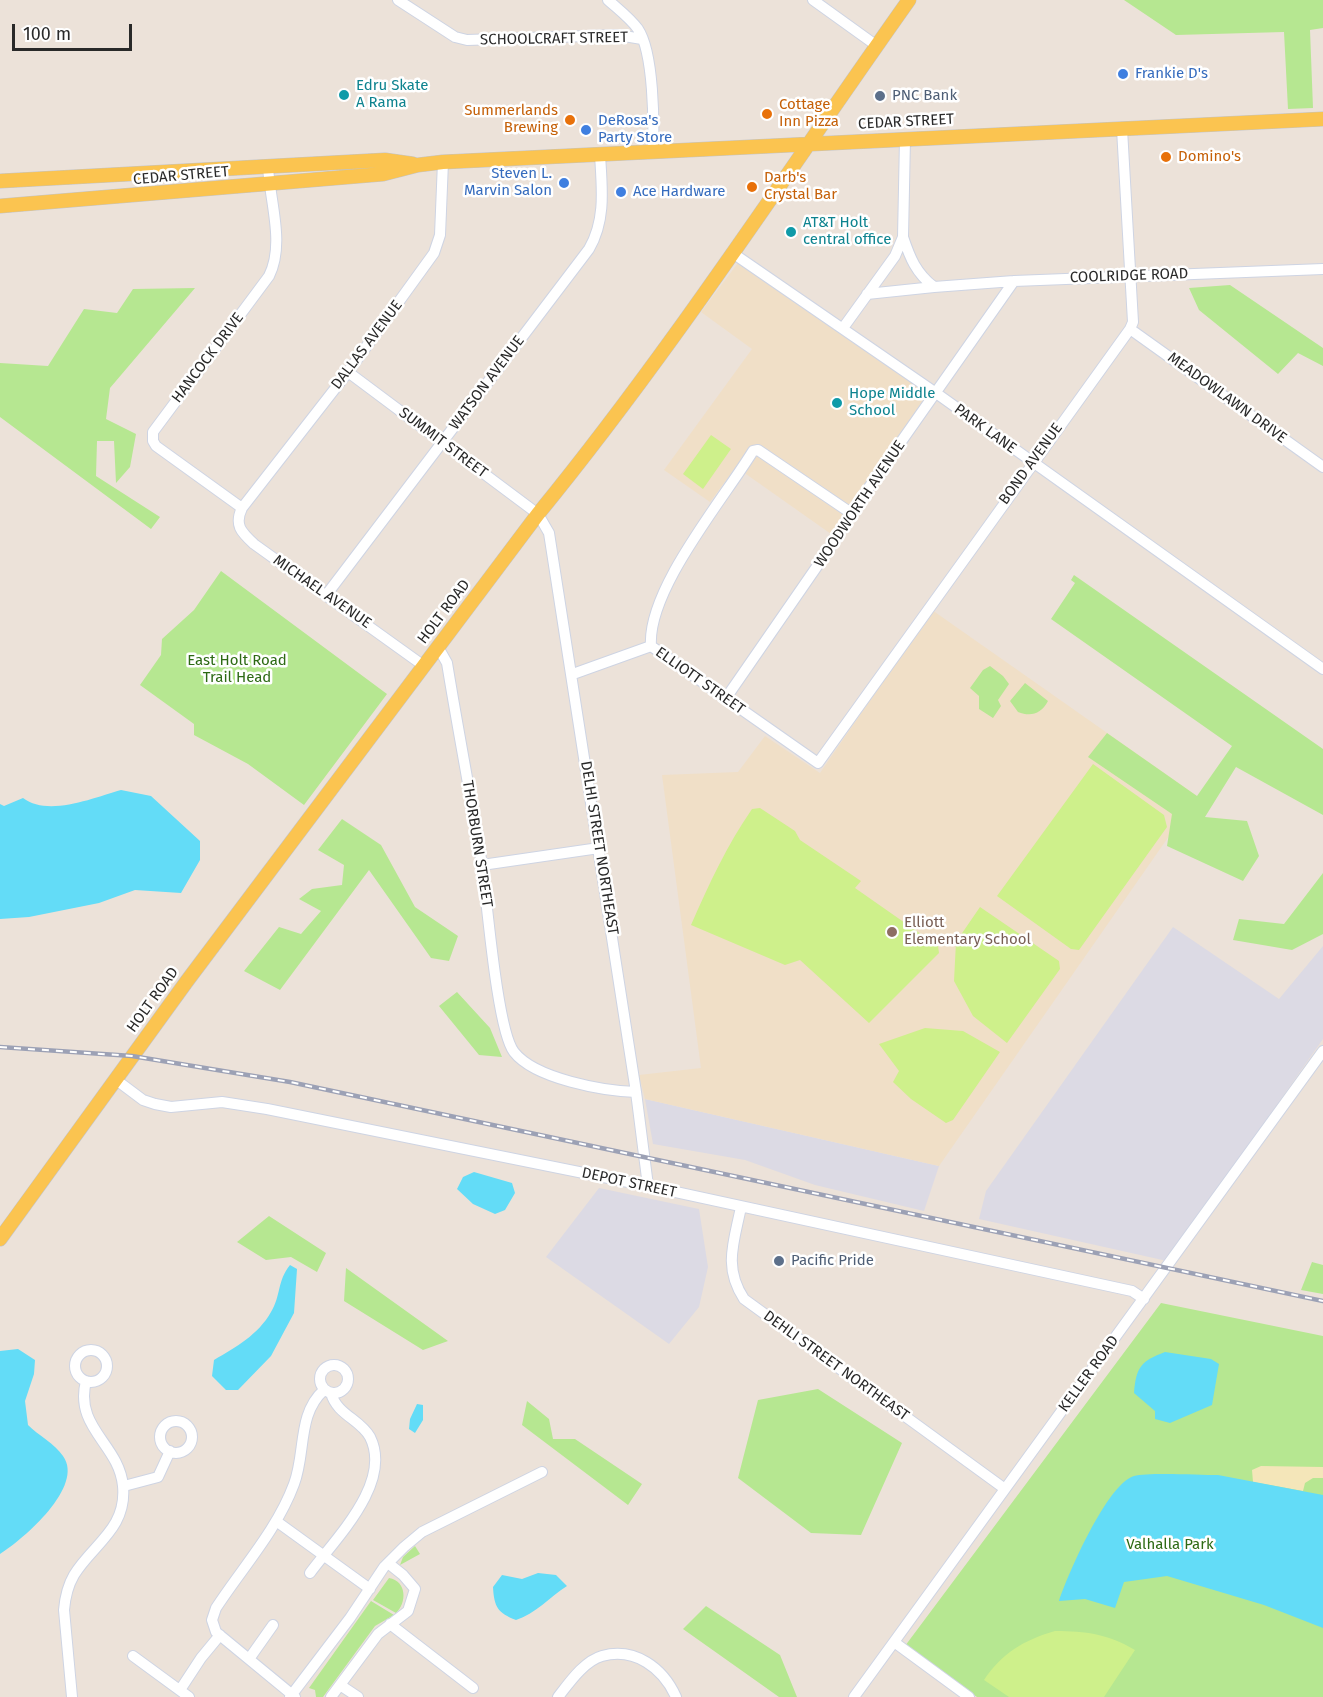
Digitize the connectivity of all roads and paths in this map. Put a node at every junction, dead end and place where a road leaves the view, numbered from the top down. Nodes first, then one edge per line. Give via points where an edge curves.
1 (398, 0) edge
2 (608, 0) edge
3 (813, 0) edge
4 (909, 0) edge
5 (642, 39) junction
6 (877, 46) junction
7 (1323, 119) edge
8 (1122, 129) junction
9 (905, 139) junction
10 (809, 144) junction
11 (653, 153) junction
12 (600, 155) junction
13 (443, 162) junction
14 (268, 167) junction
15 (364, 169) junction
16 (187, 171) junction
17 (37, 179) junction
18 (0, 181) edge
19 (269, 185) junction
20 (152, 195) junction
21 (3, 206) edge
22 (903, 237) junction
23 (734, 254) junction
24 (1323, 269) edge
25 (1131, 276) junction
26 (1014, 281) junction
27 (934, 287) junction
28 (867, 294) junction
29 (843, 328) junction
30 (1130, 329) junction
31 (348, 372) junction
32 (936, 393) junction
33 (443, 442) junction
34 (1032, 462) junction
35 (1323, 467) edge
36 (242, 508) junction
37 (851, 513) junction
38 (538, 514) junction
39 (327, 594) junction
40 (651, 646) junction
41 (438, 647) junction
42 (424, 666) junction
43 (1323, 669) edge
44 (573, 674) junction
45 (726, 698) junction
46 (818, 763) joint
47 (598, 848) junction
48 (482, 866) junction
49 (1323, 1051) edge
50 (115, 1079) junction
51 (636, 1092) junction
52 (648, 1186) junction
53 (741, 1207) junction
54 (0, 1239) edge
55 (1144, 1299) junction
56 (86, 1381) dead end
57 (170, 1451) dead end
58 (542, 1472) dead end
59 (124, 1486) junction
60 (1005, 1489) junction
61 (276, 1521) junction
62 (323, 1555) junction
63 (388, 1563) junction
64 (309, 1573) dead end
65 (370, 1589) junction
66 (390, 1624) junction
67 (273, 1625) dead end
68 (220, 1635) junction
69 (894, 1642) junction
70 (133, 1656) dead end
71 (249, 1659) junction
72 (340, 1685) junction
73 (473, 1688) dead end
74 (185, 1693) edge
75 (293, 1696) edge
76 (72, 1697) edge
77 (331, 1697) edge
78 (358, 1697) edge
79 (558, 1697) edge
80 (676, 1697) edge
81 (854, 1697) edge
82 (969, 1697) edge

1 - 5 street, SCHOOLCRAFT STREET via 455,37 467,40 618,35
2 - 5 street via 631,21
3 - 6 street
4 - 6 main road, HOLT ROAD
5 - 11 street, SCHOOLCRAFT STREET via 655,113
6 - 10 main road, HOLT ROAD
7 - 8 main road, CEDAR STREET
8 - 9 main road, CEDAR STREET
8 - 25 street
9 - 10 main road, CEDAR STREET
9 - 22 street
10 - 11 main road, CEDAR STREET
10 - 23 main road, HOLT ROAD
11 - 12 main road, CEDAR STREET
12 - 13 main road, CEDAR STREET
12 - 33 street, WATSON AVENUE via 602,207 595,239
13 - 15 main road, CEDAR STREET via 418,165 385,160
13 - 31 street, DALLAS AVENUE via 438,245
14 - 15 main road, CEDAR STREET
14 - 16 main road, CEDAR STREET
14 - 19 street, HANCOCK DRIVE
15 - 19 main road, CEDAR STREET
16 - 17 main road, CEDAR STREET
16 - 20 main road via 183,187
17 - 18 main road, CEDAR STREET
17 - 21 main road via 39,197
19 - 20 main road, CEDAR STREET
19 - 36 street, HANCOCK DRIVE via 277,251 272,271 153,432 156,446
20 - 21 main road, CEDAR STREET
22 - 27 street via 915,268
22 - 28 street
23 - 29 street, PARK LANE
23 - 38 main road, HOLT ROAD via 587,454
24 - 25 street, COOLRIDGE ROAD
25 - 26 street, COOLRIDGE ROAD
25 - 30 street
26 - 27 street, COOLRIDGE ROAD
26 - 32 street, WOODWORTH AVENUE
27 - 28 street, COOLRIDGE ROAD
28 - 29 street
29 - 32 street, PARK LANE
30 - 34 street, BOND AVENUE
30 - 35 street, MEADOWLAWN DRIVE
31 - 33 street, SUMMIT STREET
31 - 36 street, DALLAS AVENUE
32 - 34 street, PARK LANE
32 - 37 street, WOODWORTH AVENUE
33 - 38 street, SUMMIT STREET
33 - 39 street, WATSON AVENUE
34 - 43 street, PARK LANE
34 - 46 street, BOND AVENUE
36 - 39 street, MICHAEL AVENUE via 238,521 241,532
37 - 40 street via 758,450 753,451 667,584 653,618
37 - 45 street, WOODWORTH AVENUE
38 - 41 main road, HOLT ROAD
38 - 44 street, DELHI STREET NORTHEAST via 549,533
39 - 42 street, MICHAEL AVENUE
40 - 44 street, ELLIOTT STREET
40 - 45 street, ELLIOTT STREET
41 - 42 main road, HOLT ROAD
41 - 48 street, THORBURN STREET via 447,663
42 - 50 main road, HOLT ROAD
44 - 47 street, DELHI STREET NORTHEAST
45 - 46 street, ELLIOTT STREET
47 - 48 street
47 - 51 street, DELHI STREET NORTHEAST
48 - 51 street, THORBURN STREET via 508,1044 530,1066 546,1073 596,1088
49 - 55 street, KELLER ROAD
50 - 52 street, DEPOT STREET via 155,1104 240,1104
50 - 54 main road, HOLT ROAD
51 - 52 street, DELHI STREET NORTHEAST
52 - 53 street, DEPOT STREET
53 - 55 street, DEPOT STREET via 1132,1290
53 - 60 street, DEHLI STREET NORTHEAST via 731,1270 744,1299
55 - 60 street, KELLER ROAD
56 - 59 street via 83,1409 118,1467
57 - 59 street via 158,1477
58 - 63 street via 422,1532
59 - 76 street via 111,1533 75,1574 65,1598
60 - 69 street, KELLER ROAD
61 - 62 street
61 - 62 street via 295,1484 310,1409 328,1392 335,1406 370,1437 376,1470 371,1488
61 - 68 street via 216,1608 212,1620
62 - 64 street
62 - 65 street
63 - 65 street
63 - 66 street via 415,1589 408,1611
65 - 75 street
66 - 72 street
66 - 73 street
67 - 71 street
68 - 71 street
68 - 74 street via 201,1658
69 - 81 street, KELLER ROAD
69 - 82 street
70 - 74 street
71 - 75 street
72 - 77 street
72 - 78 street
79 - 80 street via 574,1675 601,1656 629,1654 655,1666

